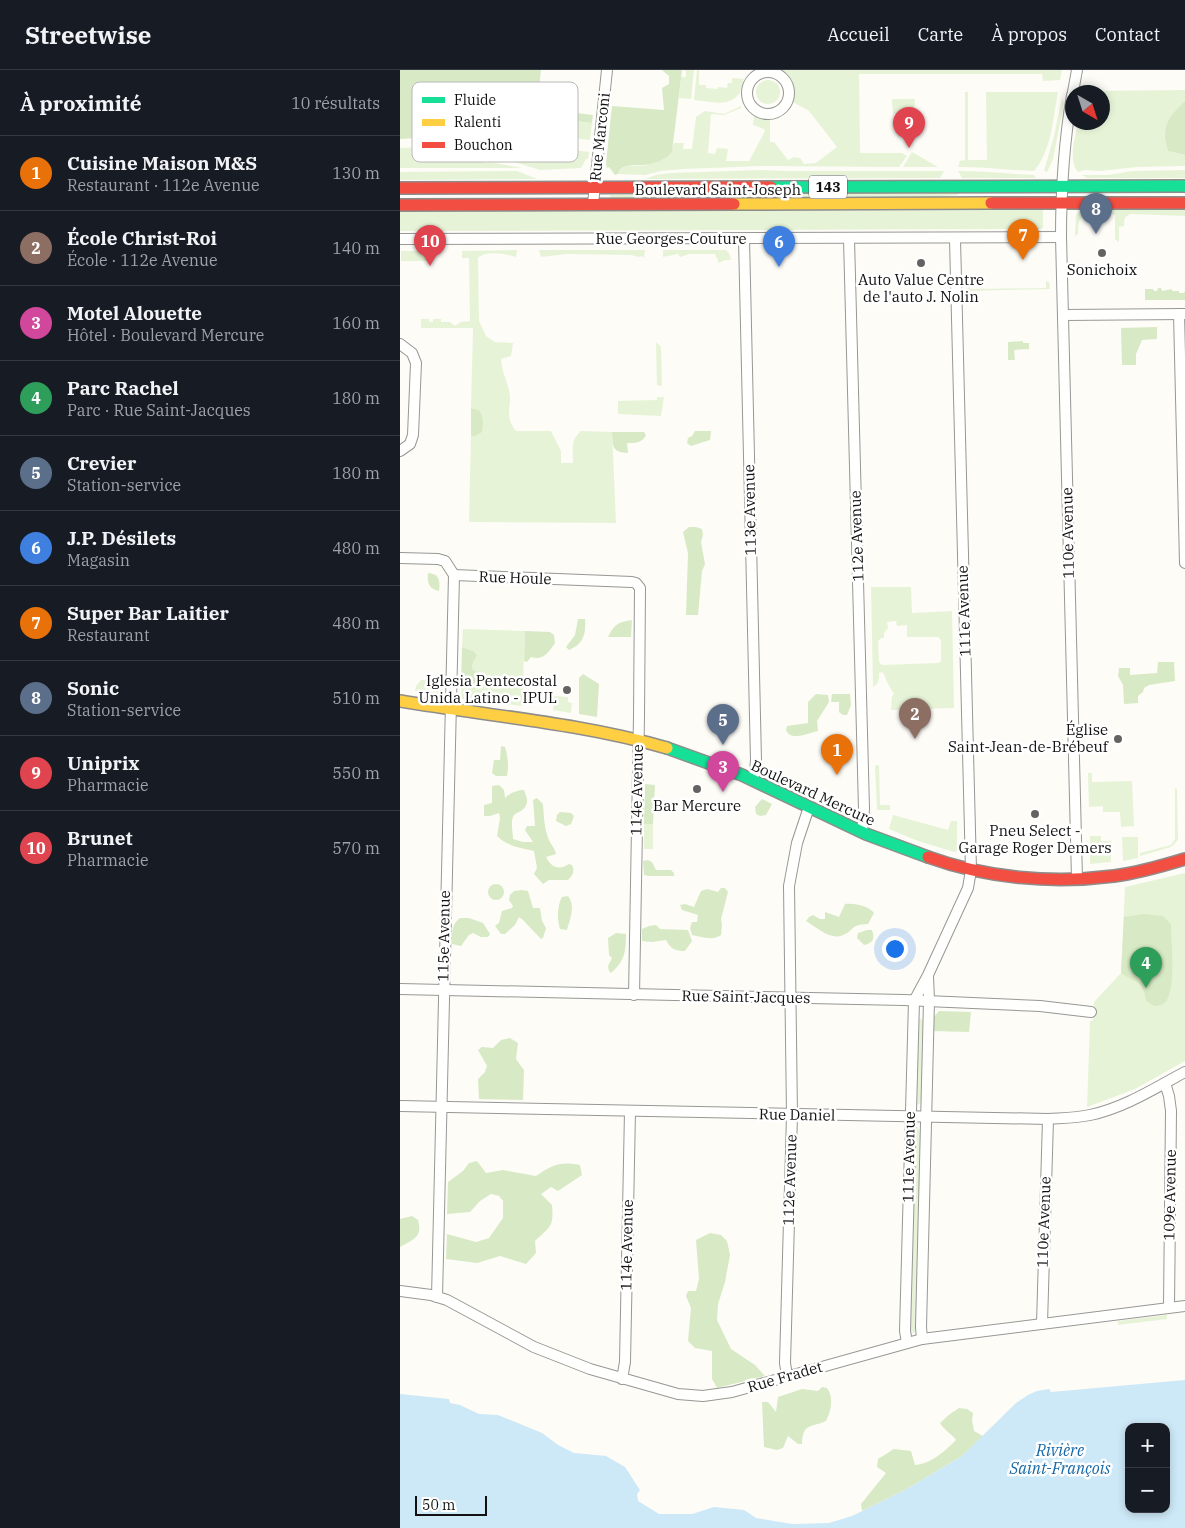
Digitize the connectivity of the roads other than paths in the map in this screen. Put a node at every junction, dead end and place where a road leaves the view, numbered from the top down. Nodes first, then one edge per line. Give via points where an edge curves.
1 (607, 70) edge
2 (1077, 70) edge
3 (770, 71) edge
4 (1074, 85) edge
5 (1066, 130) edge
6 (1062, 186) junction
7 (1185, 186) edge
8 (594, 187) junction
9 (400, 188) edge
10 (1061, 203) junction
11 (1185, 203) edge
12 (593, 204) junction
13 (400, 205) edge
14 (1061, 238) junction
15 (400, 239) edge
16 (744, 239) junction
17 (849, 239) junction
18 (955, 239) junction
19 (1182, 314) edge
20 (1063, 315) junction
21 (400, 344) edge
22 (400, 451) edge
23 (400, 558) edge
24 (1185, 563) edge
25 (454, 575) junction
26 (638, 585) joint
27 (400, 702) edge
28 (450, 710) junction
29 (638, 740) junction
30 (752, 780) junction
31 (809, 807) junction
32 (862, 832) junction
33 (1185, 859) edge
34 (970, 870) junction
35 (1077, 879) junction
36 (928, 975) junction
37 (400, 989) edge
38 (443, 990) junction
39 (634, 995) junction
40 (790, 998) junction
41 (914, 1000) junction
42 (929, 1002) junction
43 (1091, 1012) dead end
44 (1185, 1072) edge
45 (1164, 1083) junction
46 (400, 1106) edge
47 (442, 1106) junction
48 (630, 1110) junction
49 (792, 1115) junction
50 (910, 1117) junction
51 (926, 1117) junction
52 (1048, 1119) junction
53 (400, 1291) edge
54 (437, 1297) junction
55 (1185, 1306) edge
56 (1168, 1308) junction
57 (1042, 1324) junction
58 (922, 1339) junction
59 (907, 1343) junction
60 (787, 1376) junction
61 (622, 1379) junction

1 - 8 street, Rue Marconi
2 - 4 street, 110e Avenue
3 - 3 street via 757,75 747,92 753,107 769,114 782,108 789,90 782,77
5 - 6 street, 110e Avenue
6 - 7 main road, Boulevard Saint-Joseph / 143
6 - 8 main road, Boulevard Saint-Joseph / 143
6 - 10 street, 110e Avenue
8 - 9 main road, Boulevard Saint-Joseph / 143
8 - 12 street, Rue Marconi
10 - 11 main road, Boulevard Saint-Joseph / 143
10 - 12 main road, Boulevard Saint-Joseph / 143
10 - 14 street, 110e Avenue
12 - 13 main road, Boulevard Saint-Joseph / 143
14 - 18 street, Rue Georges-Couture
14 - 20 street, 110e Avenue
15 - 16 street, Rue Georges-Couture
16 - 17 street, Rue Georges-Couture
16 - 30 street, 113e Avenue via 756,760
17 - 18 street, Rue Georges-Couture
17 - 32 street, 112e Avenue via 864,809
18 - 34 street, 111e Avenue
19 - 20 street
19 - 24 street
20 - 35 street, 110e Avenue
21 - 22 street via 412,353 416,363 413,435 410,444
23 - 25 street via 445,561
25 - 26 street, Rue Houle via 632,582
25 - 28 street, 115e Avenue
26 - 29 street, 114e Avenue
27 - 28 main road, Boulevard Mercure
28 - 29 main road, Boulevard Mercure via 578,727
28 - 38 street, 115e Avenue
29 - 30 main road, Boulevard Mercure via 700,759
29 - 39 street, 114e Avenue
30 - 31 main road, Boulevard Mercure
31 - 32 main road, Boulevard Mercure
31 - 40 street, 112e Avenue via 791,872
32 - 34 main road, Boulevard Mercure via 919,855
33 - 35 main road, Boulevard Mercure via 1115,876
34 - 35 main road, Boulevard Mercure via 1036,879
34 - 36 street, 111e Avenue via 968,888
36 - 41 street, 111e Avenue
36 - 42 street, 111e Avenue
37 - 38 street, Rue Saint-Jacques
38 - 39 street, Rue Saint-Jacques
38 - 47 street, 115e Avenue
39 - 40 street, Rue Saint-Jacques
40 - 41 street, Rue Saint-Jacques
40 - 49 street, 112e Avenue
41 - 42 street, Rue Saint-Jacques
41 - 50 street, 111e Avenue
42 - 43 street, Rue Saint-Jacques via 1040,1006
42 - 51 street, 111e Avenue
44 - 45 street, Rue Daniel
45 - 52 street, Rue Daniel via 1103,1112
45 - 56 street, 109e Avenue via 1171,1111
46 - 47 street, Rue Daniel
47 - 48 street, Rue Daniel
47 - 54 street, 115e Avenue
48 - 49 street, Rue Daniel
48 - 61 street, 114e Avenue
49 - 50 street, Rue Daniel
49 - 60 street, 112e Avenue
50 - 51 street, Rue Daniel
50 - 59 street, 111e Avenue
51 - 52 street, Rue Daniel
51 - 58 street, 111e Avenue
52 - 57 street, 110e Avenue
53 - 54 street, Rue Fradet
54 - 61 street, Rue Fradet via 542,1350
55 - 56 street, Rue Fradet
56 - 57 street, Rue Fradet
57 - 58 street, Rue Fradet
58 - 59 street, Rue Fradet
59 - 60 street, Rue Fradet
60 - 61 street, Rue Fradet via 732,1392 702,1396 670,1392

